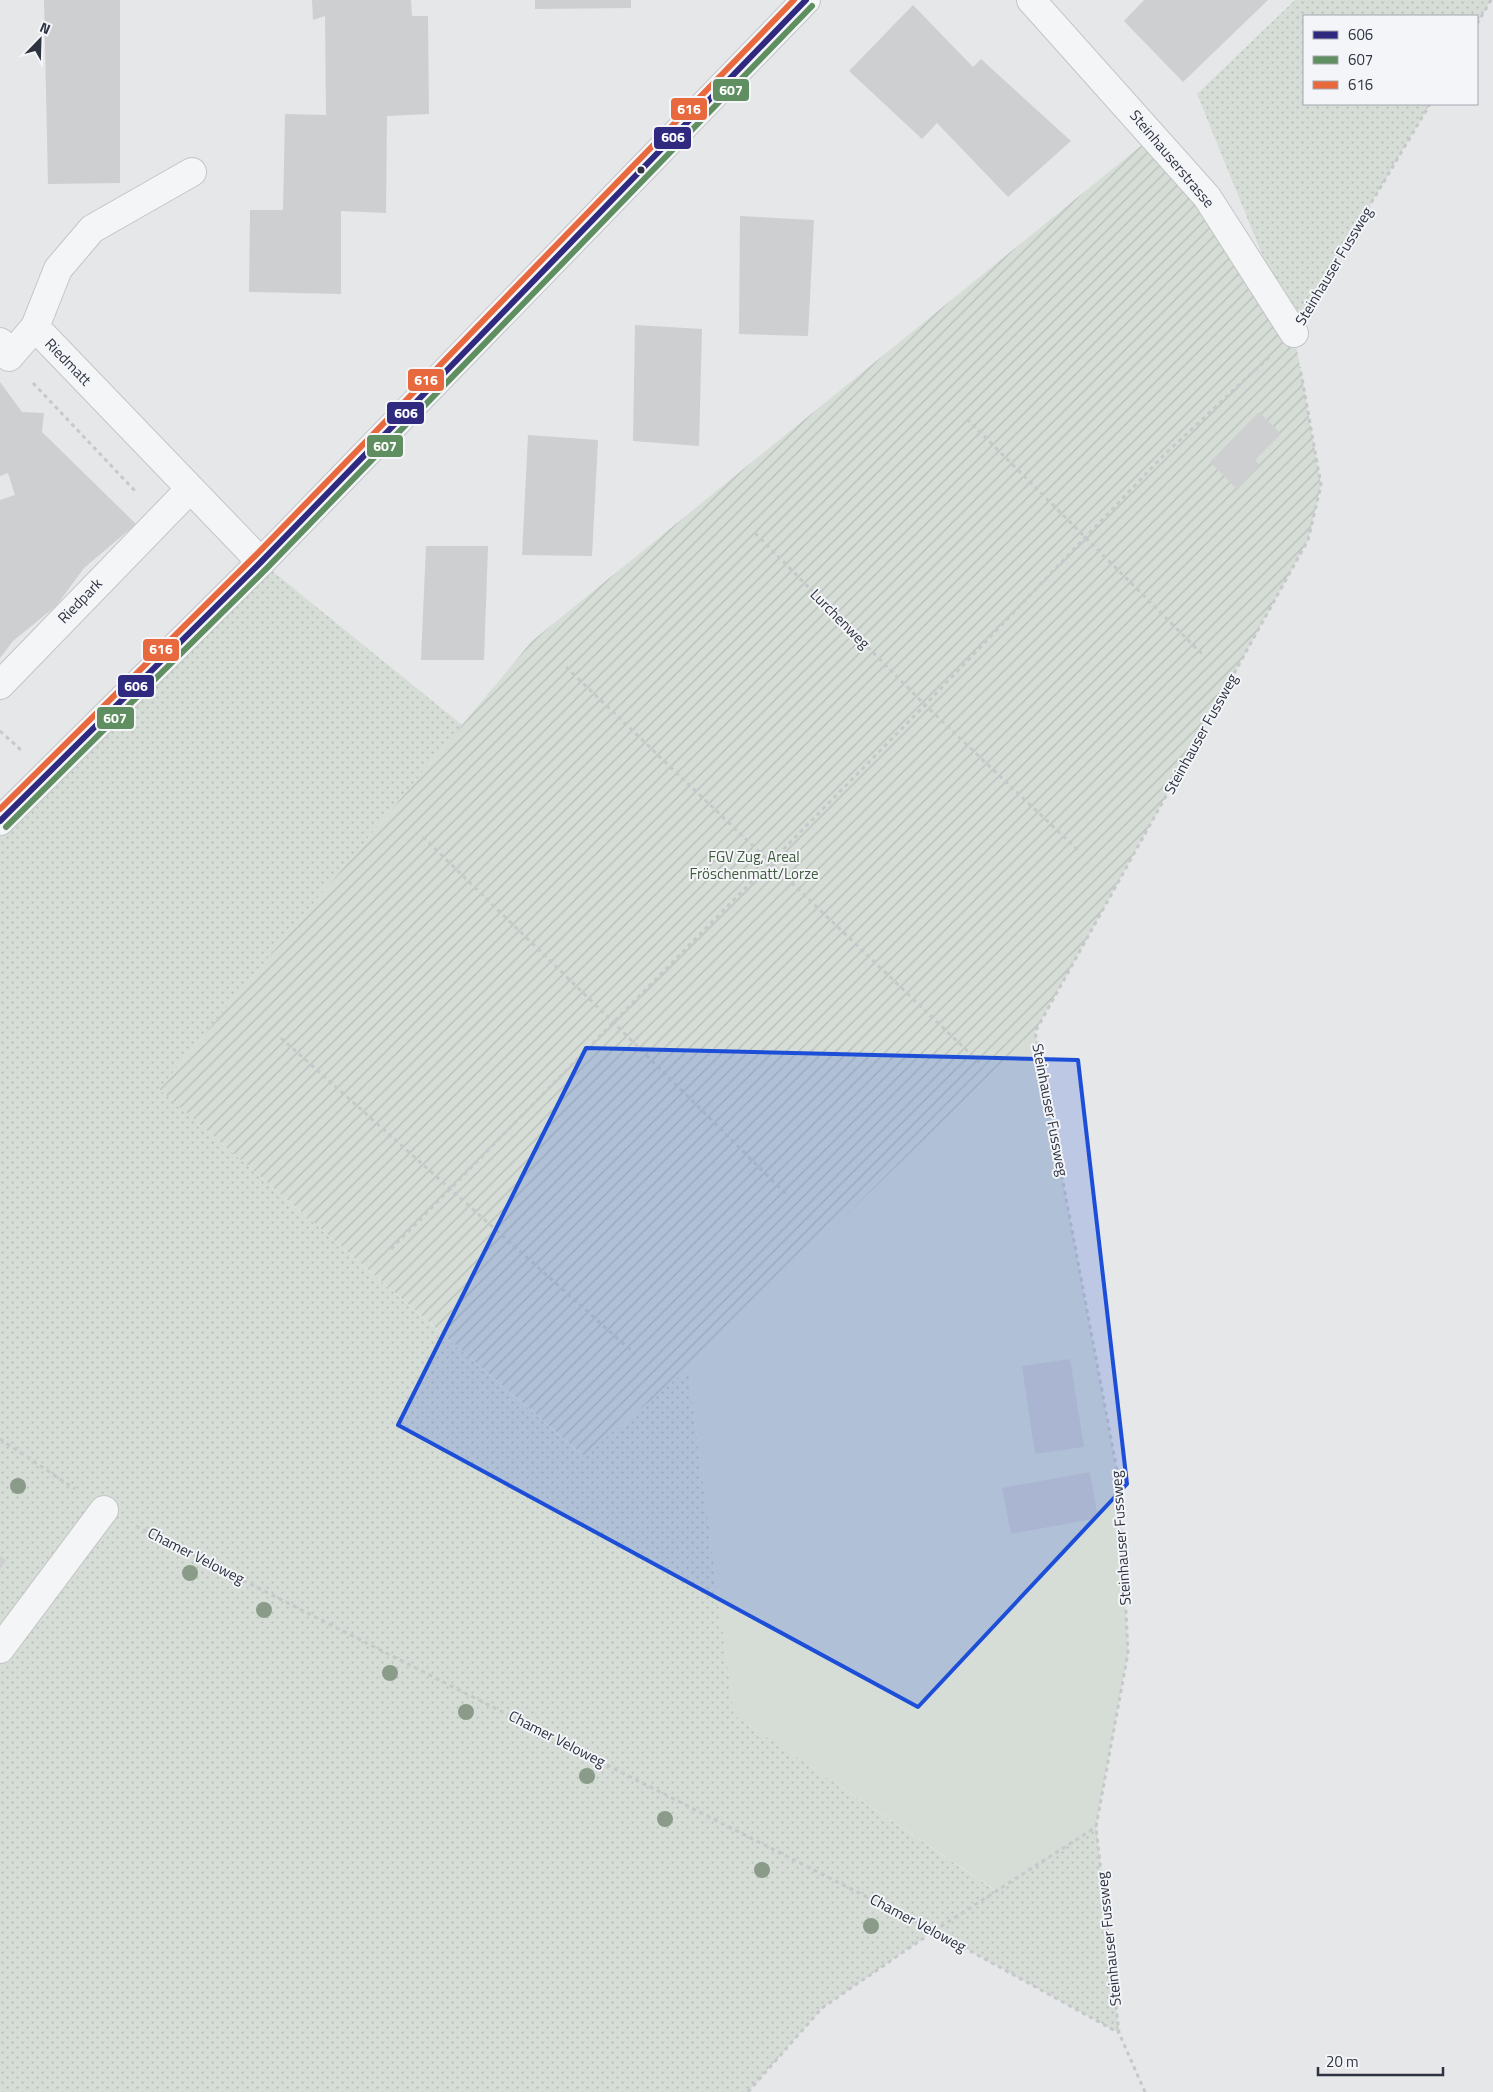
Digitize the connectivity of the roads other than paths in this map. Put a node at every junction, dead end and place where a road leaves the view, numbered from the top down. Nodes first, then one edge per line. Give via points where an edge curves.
1 (806, 0) edge
2 (1031, 0) edge
3 (192, 172) dead end
4 (36, 327) junction
5 (1294, 333) road end
6 (4, 349) edge
7 (190, 489) junction
8 (261, 562) junction
9 (0, 685) edge
10 (0, 822) edge
11 (104, 1510) road end
12 (0, 1649) edge

1 - 8 street
2 - 5 street, Steinhauserstrasse via 1207,197
3 - 4 street, Riedmatt via 92,229 58,269
4 - 6 street
4 - 7 street, Riedmatt
7 - 8 street, Riedmatt
7 - 9 street, Riedpark
8 - 10 street
11 - 12 street

